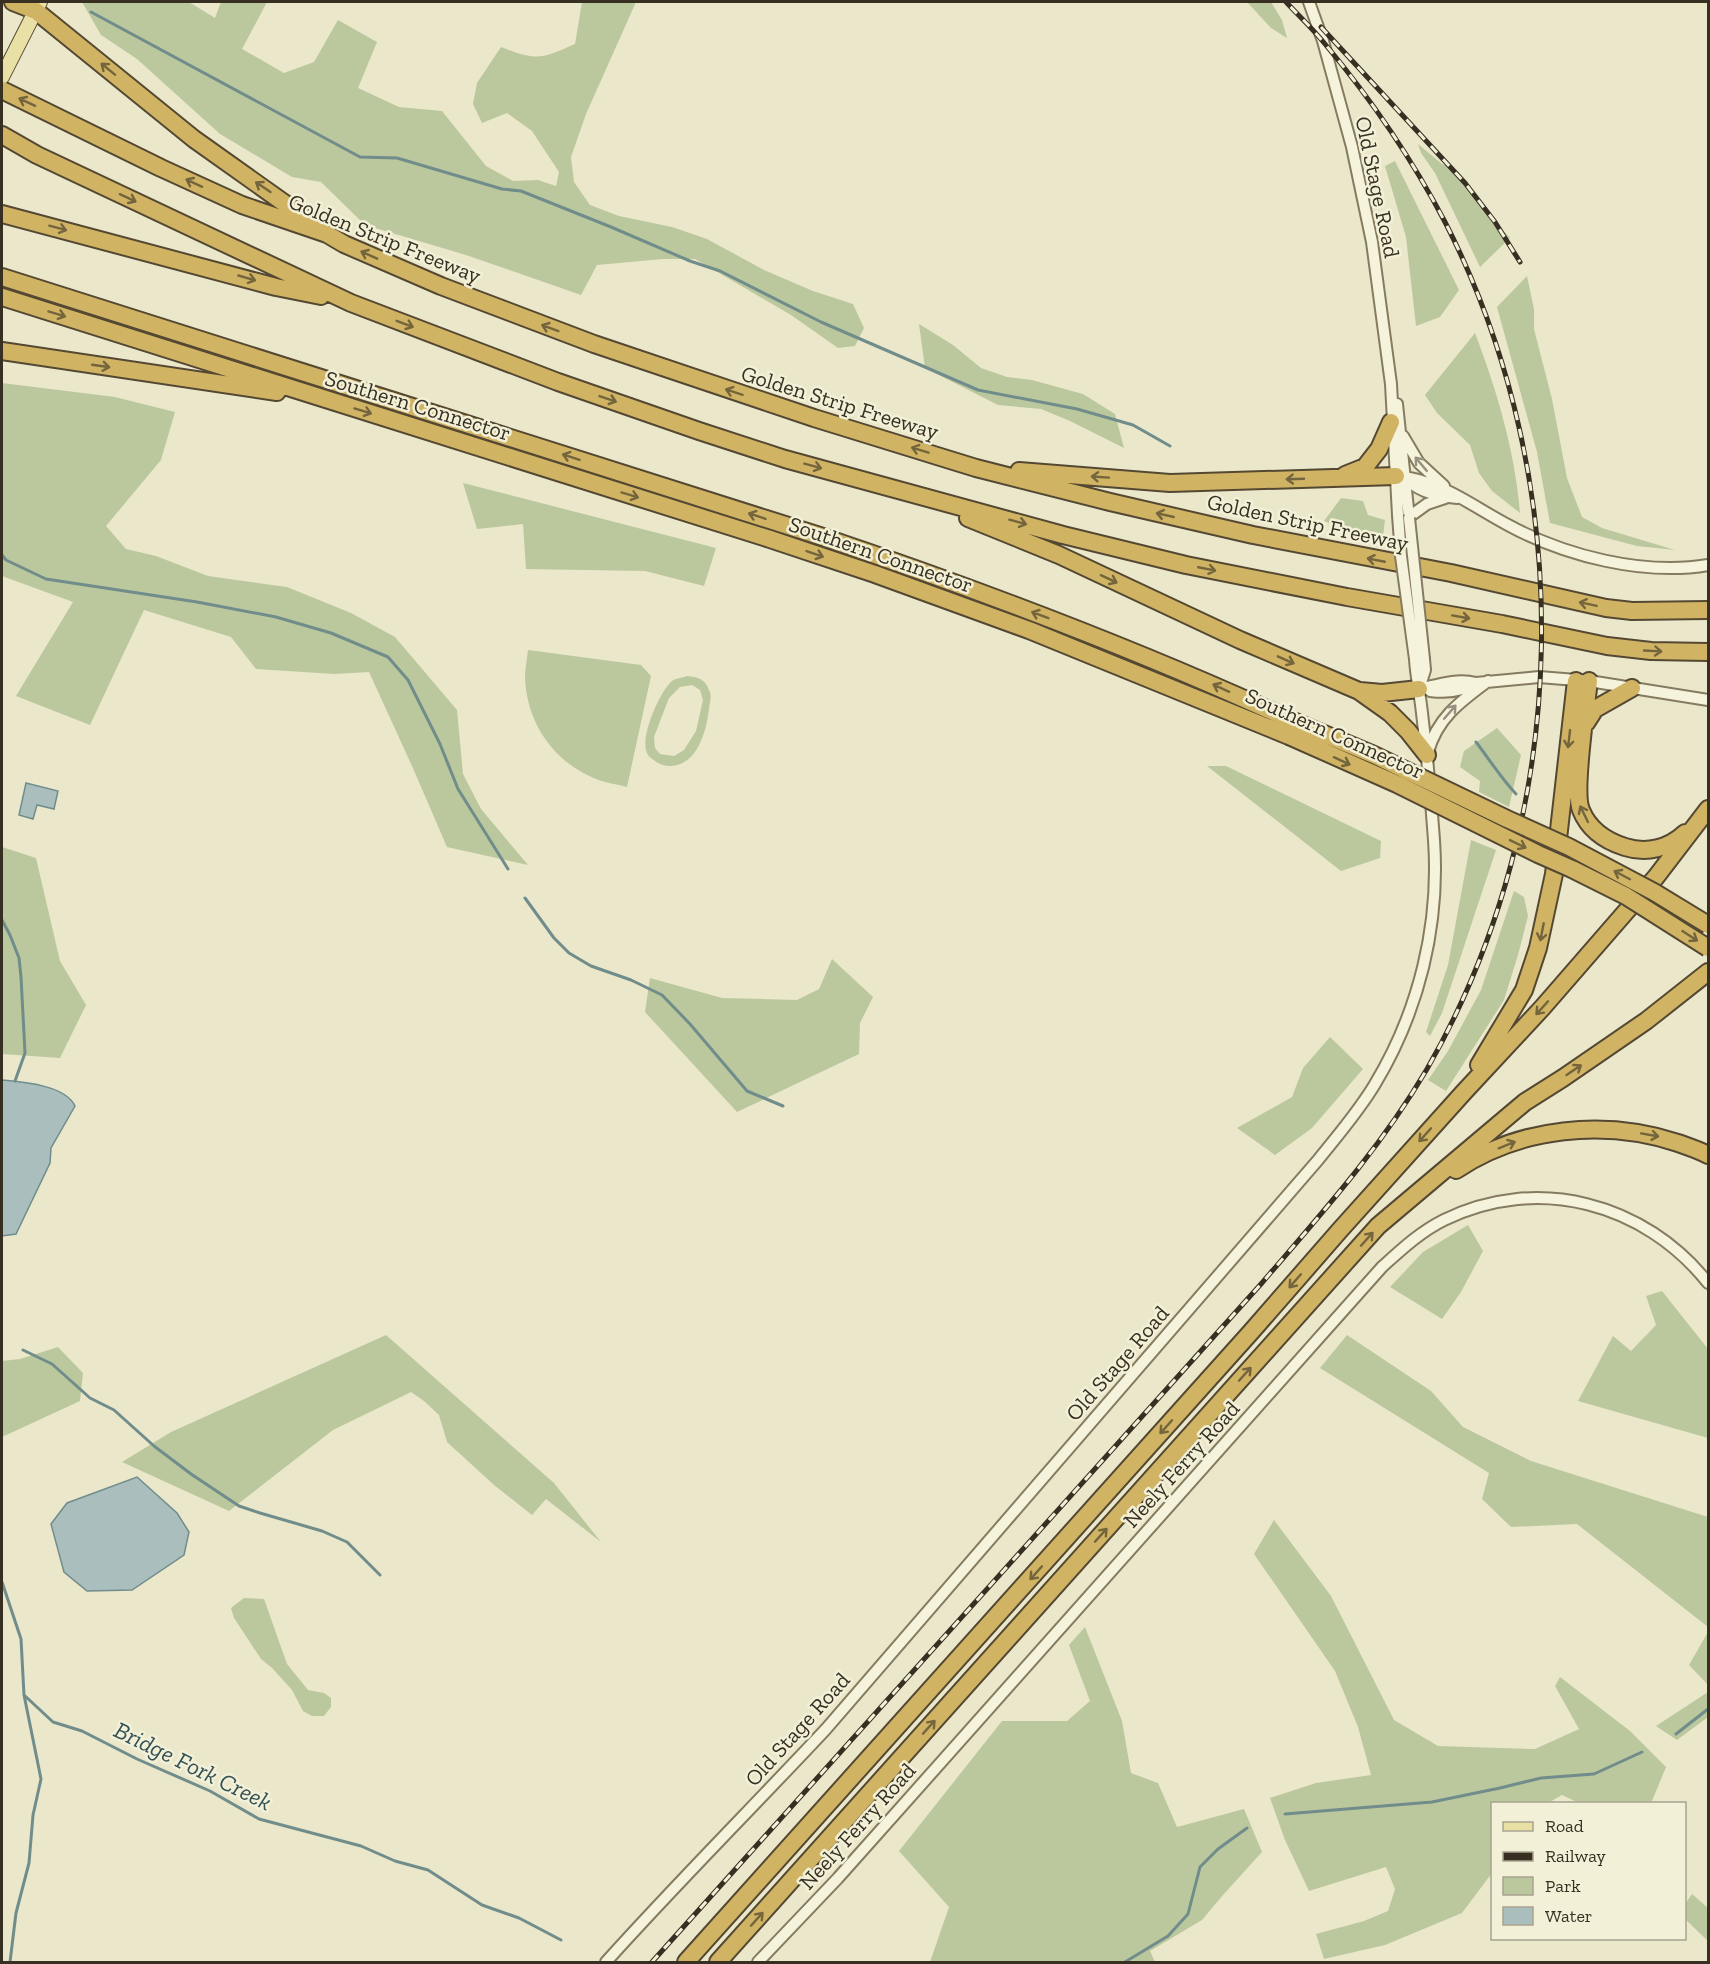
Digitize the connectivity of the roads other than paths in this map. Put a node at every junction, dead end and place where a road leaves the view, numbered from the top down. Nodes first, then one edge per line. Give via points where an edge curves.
1 (13, 2) edge
2 (1309, 2) edge
3 (38, 6) edge
4 (2, 77) edge
5 (2, 90) edge
6 (2, 135) edge
7 (2, 214) edge
8 (327, 234) junction
9 (2, 277) edge
10 (2, 297) edge
11 (351, 303) junction
12 (2, 351) edge
13 (329, 400) junction
14 (1396, 427) junction
15 (976, 468) junction
16 (1400, 477) junction
17 (1338, 478) junction
18 (901, 490) junction
19 (1448, 494) junction
20 (1405, 517) junction
21 (1708, 565) edge
22 (1708, 610) edge
23 (1708, 652) edge
24 (1489, 681) junction
25 (1582, 681) junction
26 (1632, 688) junction
27 (1419, 689) junction
28 (1359, 691) junction
29 (1708, 700) edge
30 (1584, 727) junction
31 (1291, 729) junction
32 (1427, 755) junction
33 (1705, 814) edge
34 (1708, 925) edge
35 (1708, 948) edge
36 (1705, 975) edge
37 (1464, 1092) junction
38 (1708, 1155) edge
39 (1402, 1206) junction
40 (1708, 1283) edge
41 (606, 1962) edge
42 (686, 1962) edge
43 (718, 1962) edge
44 (758, 1962) edge

1 - 3 highway
2 - 14 street, Old Stage Road via 1347,127 1363,196
3 - 4 main road
8 -> 3 highway via 194,139
8 -> 5 highway, Golden Strip Freeway via 242,205
6 -> 11 highway
7 -> 11 highway via 276,287
15 -> 8 highway, Golden Strip Freeway via 594,344 441,286
31 -> 9 highway, Southern Connector via 1209,682 912,567
10 -> 13 highway, Southern Connector
11 -> 18 highway via 699,431
12 -> 13 highway
13 -> 31 highway, Southern Connector via 875,574
14 - 16 street, Old Stage Road
14 - 17 highway via 1365,467
19 -> 14 street via 1419,464
17 -> 15 highway via 1170,483
22 -> 15 highway, Golden Strip Freeway via 1606,608 1166,516
16 - 17 highway
16 - 19 street via 1415,488 1435,495
16 - 20 street, Old Stage Road
18 -> 23 highway via 1131,552 1336,595 1607,646
18 -> 28 highway via 1059,555
19 - 20 street
19 - 21 street via 1529,536 1573,552 1650,567
20 - 27 street, Old Stage Road, bridge via 1401,556 1420,659
24 - 25 street via 1527,677
24 - 27 street via 1467,689
32 -> 24 street via 1449,712
25 - 26 street
25 - 30 highway
25 -> 37 highway via 1554,874 1538,948 1524,990
26 - 29 street
26 - 30 highway via 1595,709
27 - 28 highway
27 - 32 street, Old Stage Road
28 - 32 highway via 1390,713
33 -> 30 highway via 1675,842 1644,851 1615,844 1596,832 1580,809 1578,788
34 -> 31 highway, Southern Connector, bridge via 1569,847 1374,756
31 -> 35 highway, Southern Connector, bridge via 1626,896
32 - 41 street, Old Stage Road via 1435,859 1430,936 1423,971 1403,1029 1361,1106 826,1729
33 -> 37 highway via 1656,877
39 -> 36 highway via 1525,1102 1646,1021
37 -> 42 highway
39 -> 38 highway via 1469,1161 1515,1142 1565,1131 1612,1129 1657,1136
43 -> 39 highway via 1378,1226
40 - 44 street, Neely Ferry Road via 1657,1234 1612,1211 1580,1202 1545,1198 1509,1200 1458,1214 1417,1236 1375,1276 854,1861

